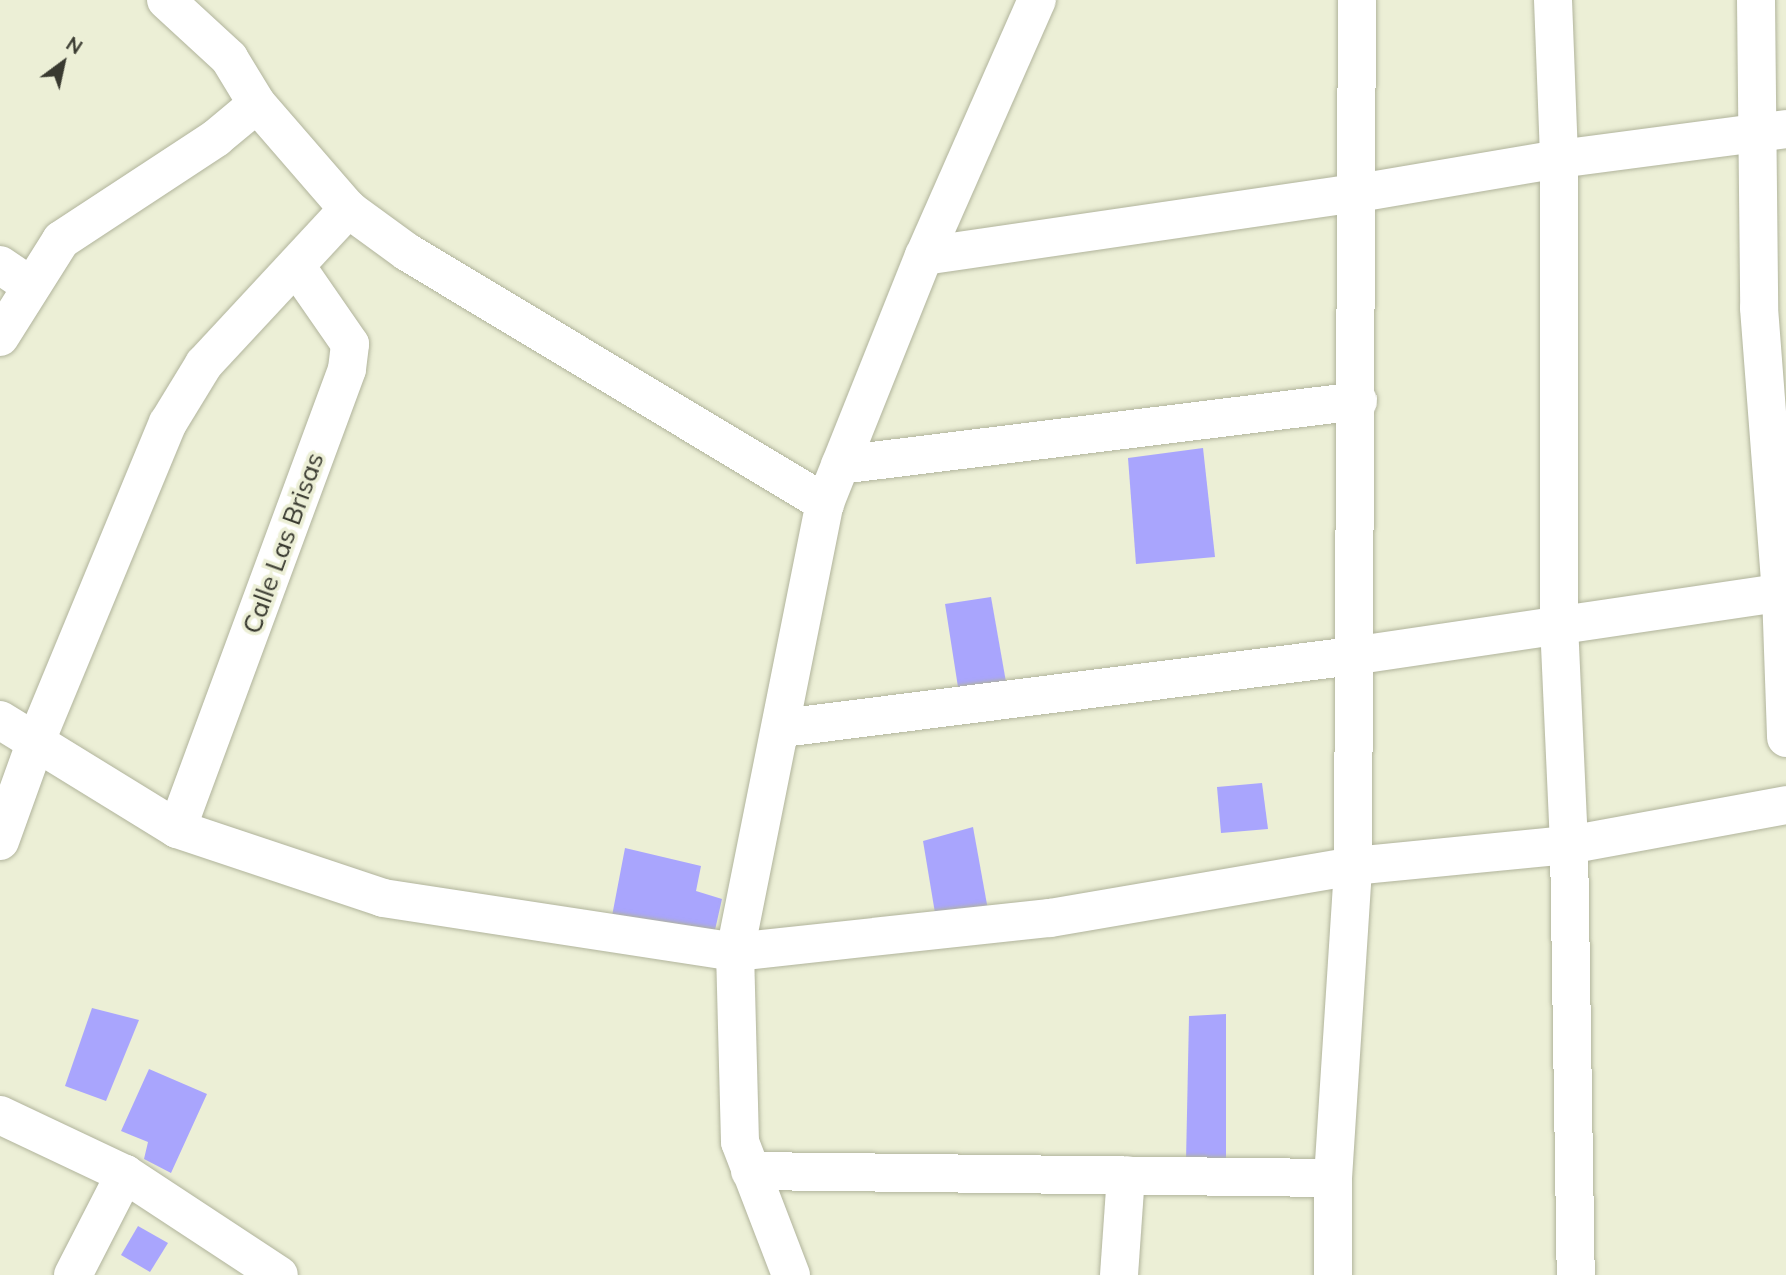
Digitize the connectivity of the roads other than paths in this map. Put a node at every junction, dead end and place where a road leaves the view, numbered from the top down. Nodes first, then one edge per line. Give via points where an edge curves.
1 (166, 0) edge
2 (1037, 0) edge
3 (1357, 0) edge
4 (1553, 0) edge
5 (1756, 0) edge
6 (257, 104) junction
7 (1772, 132) edge
8 (1559, 159) junction
9 (1358, 193) junction
10 (348, 209) junction
11 (924, 256) junction
12 (296, 266) junction
13 (15, 275) edge
14 (0, 337) edge
15 (1357, 401) junction
16 (840, 465) junction
17 (825, 503) junction
18 (1781, 593) junction
19 (1559, 624) junction
20 (1352, 656) junction
21 (0, 720) edge
22 (783, 728) junction
23 (1786, 738) edge
24 (36, 741) junction
25 (1786, 805) edge
26 (177, 830) junction
27 (0, 841) edge
28 (1569, 845) junction
29 (1353, 866) junction
30 (735, 952) junction
31 (0, 1115) edge
32 (750, 1171) junction
33 (125, 1174) junction
34 (1126, 1175) junction
35 (1333, 1178) junction
36 (73, 1275) edge
37 (279, 1275) edge
38 (791, 1275) edge
39 (1119, 1275) edge
40 (1333, 1275) edge
41 (1576, 1275) edge

1 - 6 street via 229,58
2 - 11 street
3 - 9 street
4 - 8 street
5 - 7 street
6 - 10 street
6 - 13 street via 216,138
7 - 8 street
7 - 18 street via 1759,308
8 - 9 street
8 - 19 street
9 - 11 street
9 - 15 street
10 - 12 street
10 - 17 street via 407,252
11 - 16 street
12 - 24 street via 204,364 167,423
12 - 26 street, Calle Las Brisas via 351,344 347,369
13 - 14 street
15 - 16 street
15 - 20 street
16 - 17 street
17 - 22 street
18 - 19 street
18 - 23 street
19 - 20 street
19 - 28 street
20 - 22 street
20 - 29 street
21 - 24 street
22 - 30 street
24 - 26 street
24 - 27 street
25 - 28 street
26 - 30 street via 383,898
28 - 29 street
28 - 41 street
29 - 30 street via 1050,918
29 - 35 street
30 - 32 street via 740,1142
31 - 33 street
32 - 34 street
32 - 38 street
33 - 36 street
33 - 37 street
34 - 35 street
34 - 39 street
35 - 40 street

